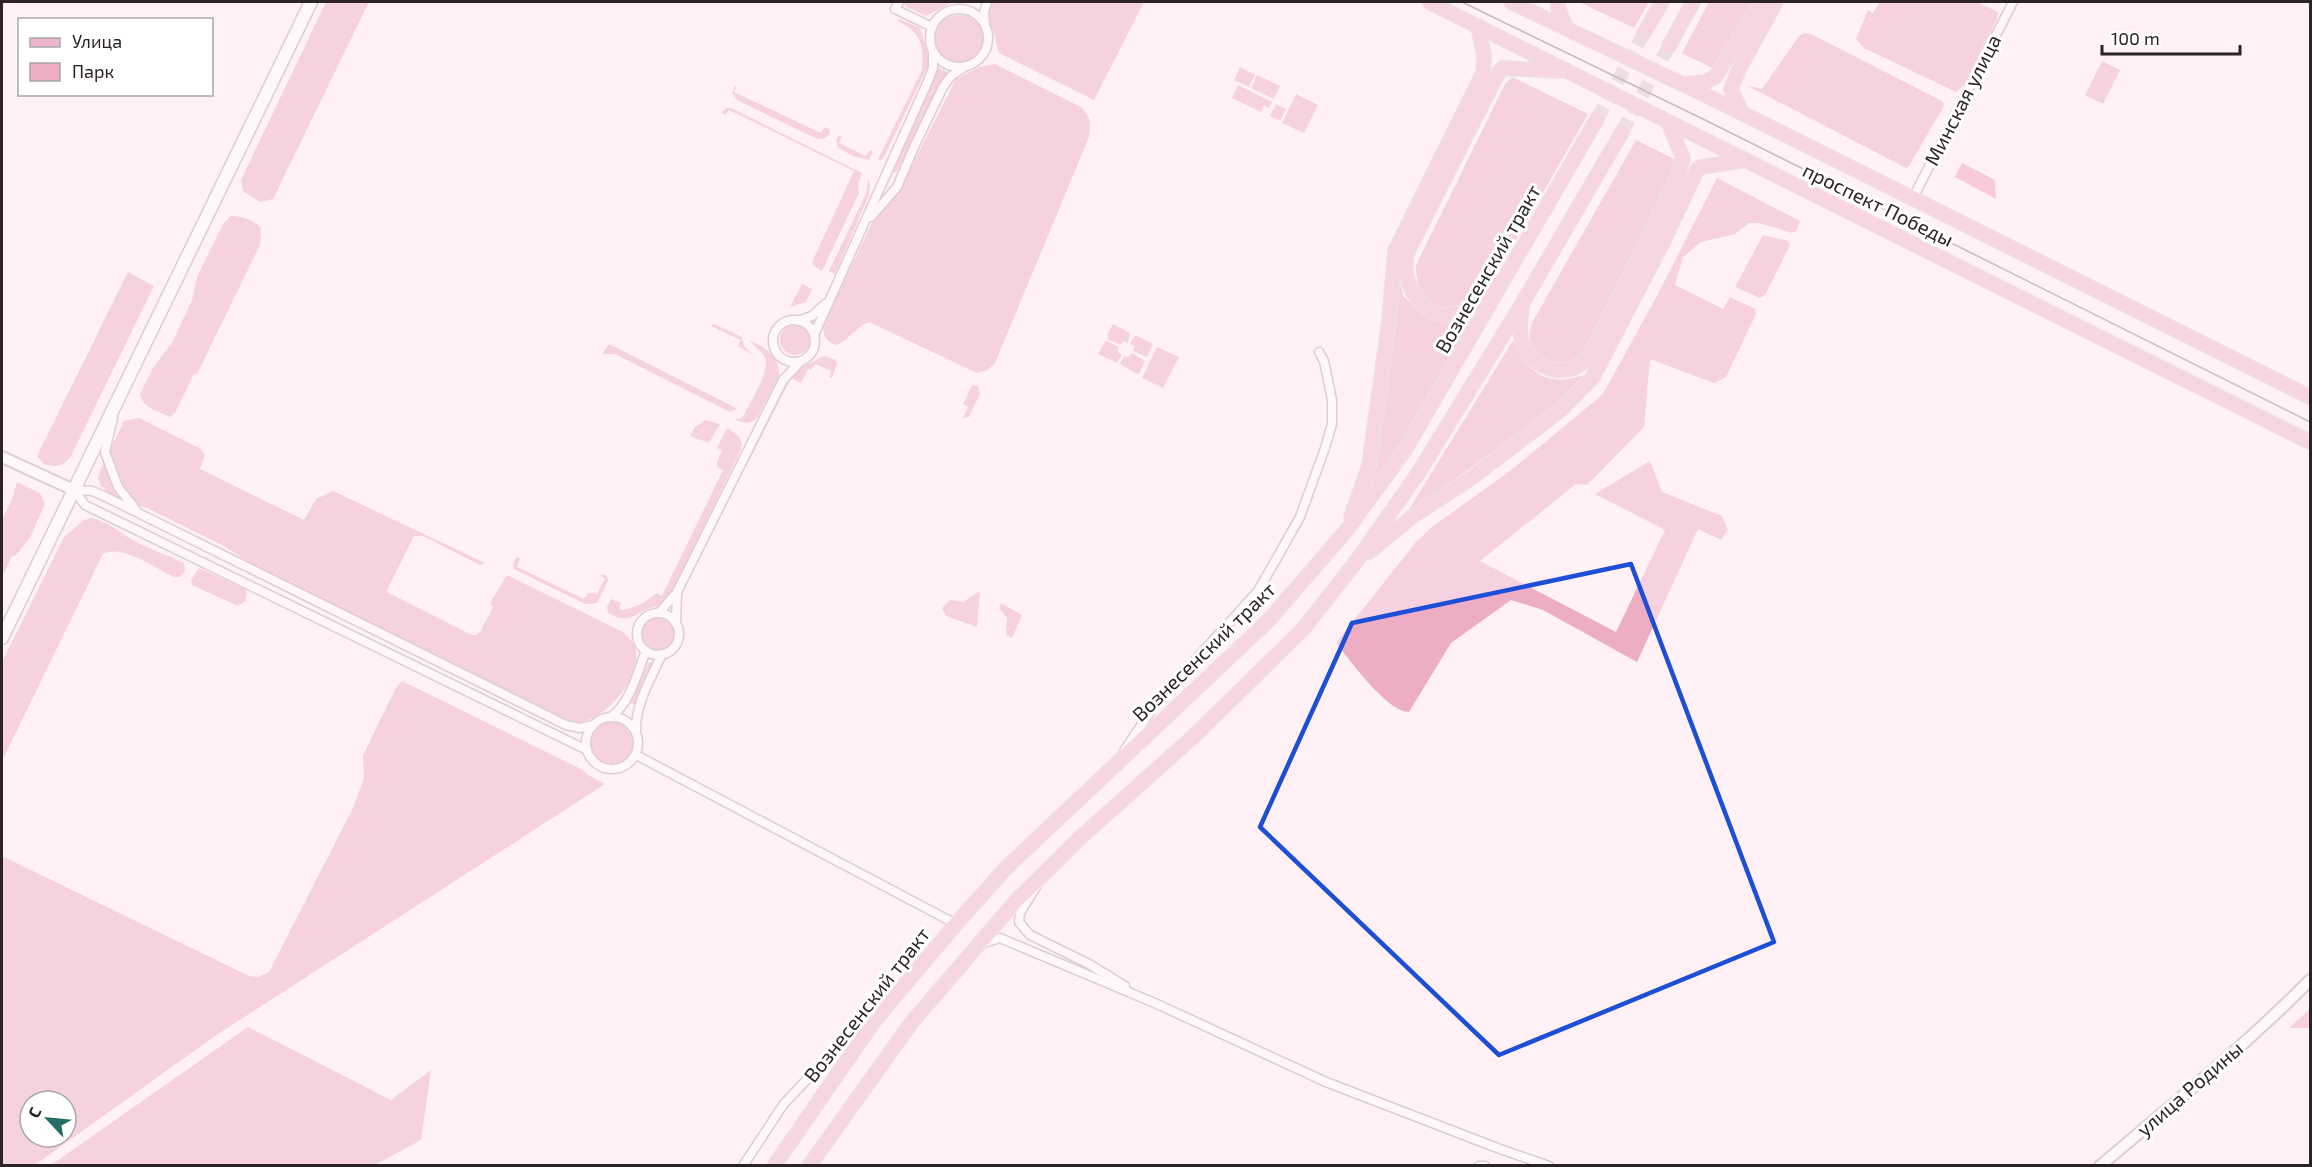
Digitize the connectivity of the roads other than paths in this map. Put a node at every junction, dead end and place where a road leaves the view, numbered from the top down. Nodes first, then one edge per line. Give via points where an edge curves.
1 (311, 2) edge
2 (899, 2) edge
3 (965, 2) edge
4 (987, 2) edge
5 (1429, 2) edge
6 (1511, 2) edge
7 (1558, 2) edge
8 (1662, 2) edge
9 (1693, 2) edge
10 (1762, 2) edge
11 (1776, 2) edge
12 (2013, 2) edge
13 (951, 10) junction
14 (985, 26) junction
15 (1478, 26) junction
16 (932, 27) junction
17 (1567, 29) junction
18 (1644, 33) tunnel mouth
19 (1669, 46) tunnel mouth
20 (933, 51) junction
21 (966, 66) junction
22 (1568, 71) junction
23 (1684, 84) junction
24 (1742, 113) junction
25 (1597, 119) tunnel mouth
26 (1668, 122) junction
27 (1622, 132) tunnel mouth
28 (1746, 160) junction
29 (905, 170) junction
30 (882, 180) junction
31 (1913, 198) junction
32 (867, 221) junction
33 (1509, 270) junction
34 (828, 301) junction
35 (1522, 304) junction
36 (797, 321) junction
37 (814, 335) junction
38 (1319, 351) dead end
39 (782, 358) junction
40 (801, 361) junction
41 (783, 380) junction
42 (2310, 397) edge
43 (117, 399) junction
44 (2310, 442) edge
45 (2, 457) edge
46 (74, 490) junction
47 (138, 513) junction
48 (1346, 531) junction
49 (1355, 563) junction
50 (677, 592) junction
51 (658, 613) junction
52 (676, 623) junction
53 (2, 638) edge
54 (646, 651) junction
55 (662, 654) junction
56 (610, 717) junction
57 (593, 725) junction
58 (636, 732) junction
59 (587, 750) junction
60 (636, 756) junction
61 (1115, 764) junction
62 (1046, 872) junction
63 (956, 924) junction
64 (975, 947) junction
65 (2310, 980) edge
66 (2310, 991) edge
67 (897, 992) junction
68 (1157, 1004) junction
69 (2279, 1011) junction
70 (743, 1166) edge
71 (774, 1166) edge
72 (809, 1166) edge
73 (1549, 1166) edge
74 (2100, 1166) edge

1 - 43 main road
2 - 16 street via 895,9
3 - 13 street
4 - 14 street
5 - 15 main road, проспект Победы
6 - 17 main road, проспект Победы
7 - 17 main road
8 - 18 main road
9 - 19 main road
10 - 23 main road via 1715,77
11 - 24 main road via 1731,89
12 - 31 street, Минская улица
13 - 14 street via 971,12
13 - 16 street
14 - 21 street via 985,51
15 - 22 main road, проспект Победы
15 - 48 main road via 1483,73 1395,251 1369,466
16 - 20 street
17 - 23 main road, проспект Победы
20 - 21 street via 947,65
20 - 30 street via 928,81
21 - 29 street via 943,87
22 - 26 main road, проспект Победы
22 - 33 main road via 1503,68 1498,73 1407,253 1405,270 1413,294 1426,307 1445,315 1456,314 1475,303
23 - 24 main road, проспект Победы
24 - 31 main road, проспект Победы
25 - 33 main road, Вознесенский тракт
26 - 28 main road, проспект Победы
26 - 35 main road via 1683,158 1678,177 1582,366 1558,371 1546,368 1530,356 1522,341
27 - 35 main road
28 - 44 main road, проспект Победы
28 - 49 main road via 1697,170 1593,377 1562,409 1470,479 1413,516
29 - 30 street
29 - 32 street via 897,187
30 - 32 street
31 - 42 main road, проспект Победы
32 - 34 street
33 - 48 main road, Вознесенский тракт via 1405,450
34 - 36 street via 812,316
34 - 37 street
35 - 49 main road via 1419,472
36 - 37 street via 807,325
36 - 39 street via 784,323 775,332 774,347
37 - 40 street via 813,351
38 - 61 street via 1332,400 1332,424 1300,517 1258,591 1156,703
39 - 40 street via 794,363
39 - 41 street
40 - 41 street
41 - 50 street
43 - 46 main road
43 - 47 street via 105,452 118,486
45 - 46 street
46 - 47 street via 92,491
46 - 53 main road
46 - 59 street via 85,505
47 - 57 street via 566,725
48 - 61 main road, Вознесенский тракт via 1268,621
49 - 62 main road via 1304,628
50 - 51 street
50 - 52 street
51 - 52 street
51 - 54 street via 647,616 639,626 638,639
52 - 55 street via 677,642
54 - 55 street
54 - 56 street via 626,701
55 - 58 street via 640,704
56 - 57 street
56 - 58 street via 624,719
57 - 59 street via 587,736
58 - 60 street
59 - 60 street via 594,762 608,769 622,768
60 - 63 street
61 - 63 main road, Вознесенский тракт via 1006,868
62 - 64 main road
62 - 68 street via 1020,913 1019,922 1030,936 1089,964
63 - 67 main road, Вознесенский тракт
64 - 68 street via 1000,938
64 - 72 main road via 912,1022
65 - 69 street, улица Родины
66 - 69 street, улица Родины
67 - 70 street via 852,1031 783,1105
67 - 71 main road, Вознесенский тракт
68 - 73 street via 1326,1082
69 - 74 street, улица Родины

